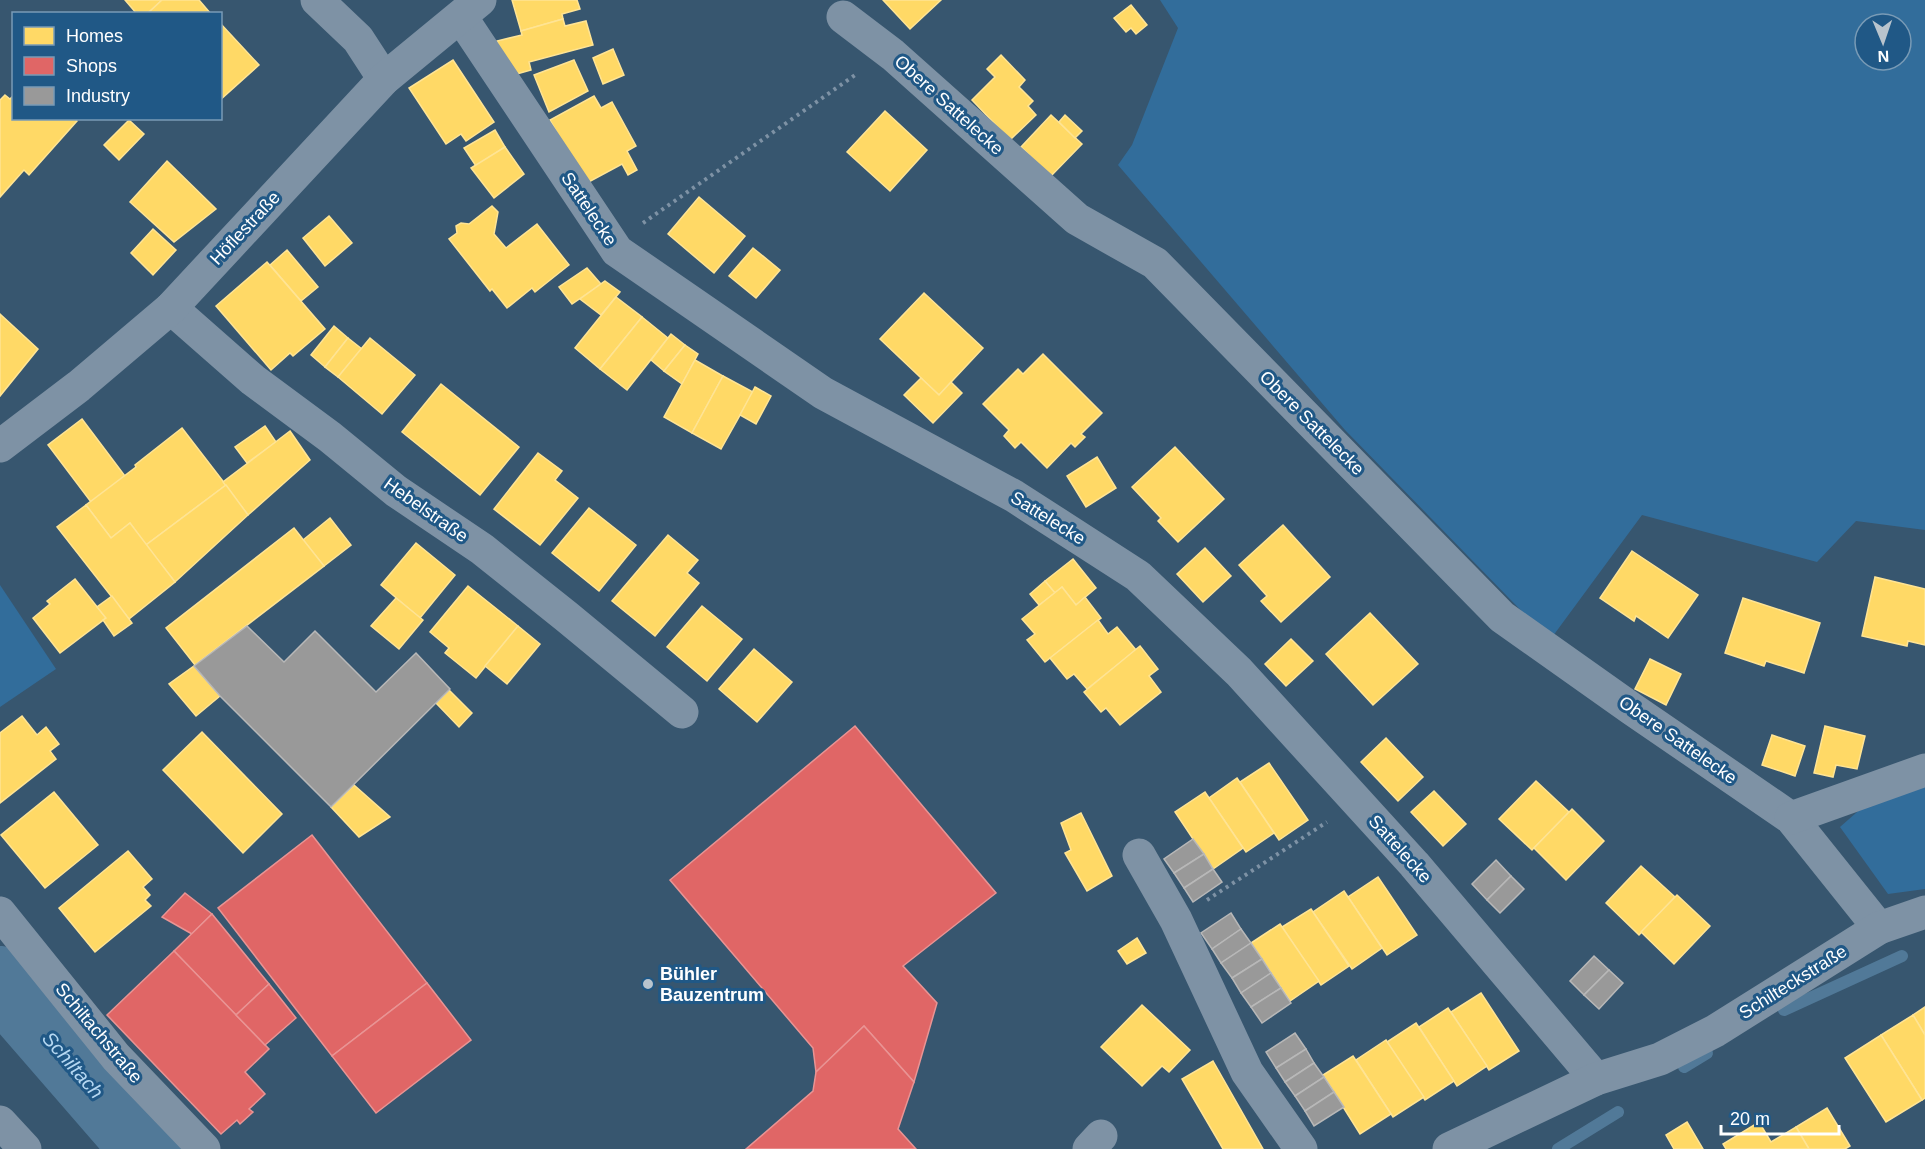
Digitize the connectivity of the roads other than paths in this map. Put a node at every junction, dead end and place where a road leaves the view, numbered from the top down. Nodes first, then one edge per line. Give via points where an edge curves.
1 (317, 0) edge
2 (471, 8) edge
3 (843, 17) dead end
4 (384, 79) junction
5 (171, 308) junction
6 (0, 446) edge
7 (682, 712) dead end
8 (1925, 770) edge
9 (1791, 818) junction
10 (1139, 855) dead end
11 (1925, 912) edge
12 (0, 913) edge
13 (1879, 928) junction
14 (1596, 1079) junction
15 (0, 1122) edge
16 (25, 1149) edge
17 (204, 1149) edge
18 (1300, 1149) edge
19 (1449, 1149) edge

1 - 4 street via 358,39
2 - 4 street, Höflestraße
2 - 14 street, Sattelecke via 617,251 824,393 1014,496 1138,576 1239,672 1358,802
3 - 9 street, Obere Sattelecke via 893,55 1077,219 1155,263 1502,617
4 - 5 street, Höflestraße
5 - 6 street, Höflestraße
5 - 7 street, Hebelstraße via 253,380 396,491 482,549
8 - 9 street
9 - 13 street
10 - 18 street via 1176,920 1247,1072
11 - 13 street, Schilteckstraße
12 - 17 street, Schiltachstraße via 117,1058
13 - 14 street, Schilteckstraße via 1715,1030 1660,1059
14 - 19 street, Schilteckstraße
15 - 16 street

